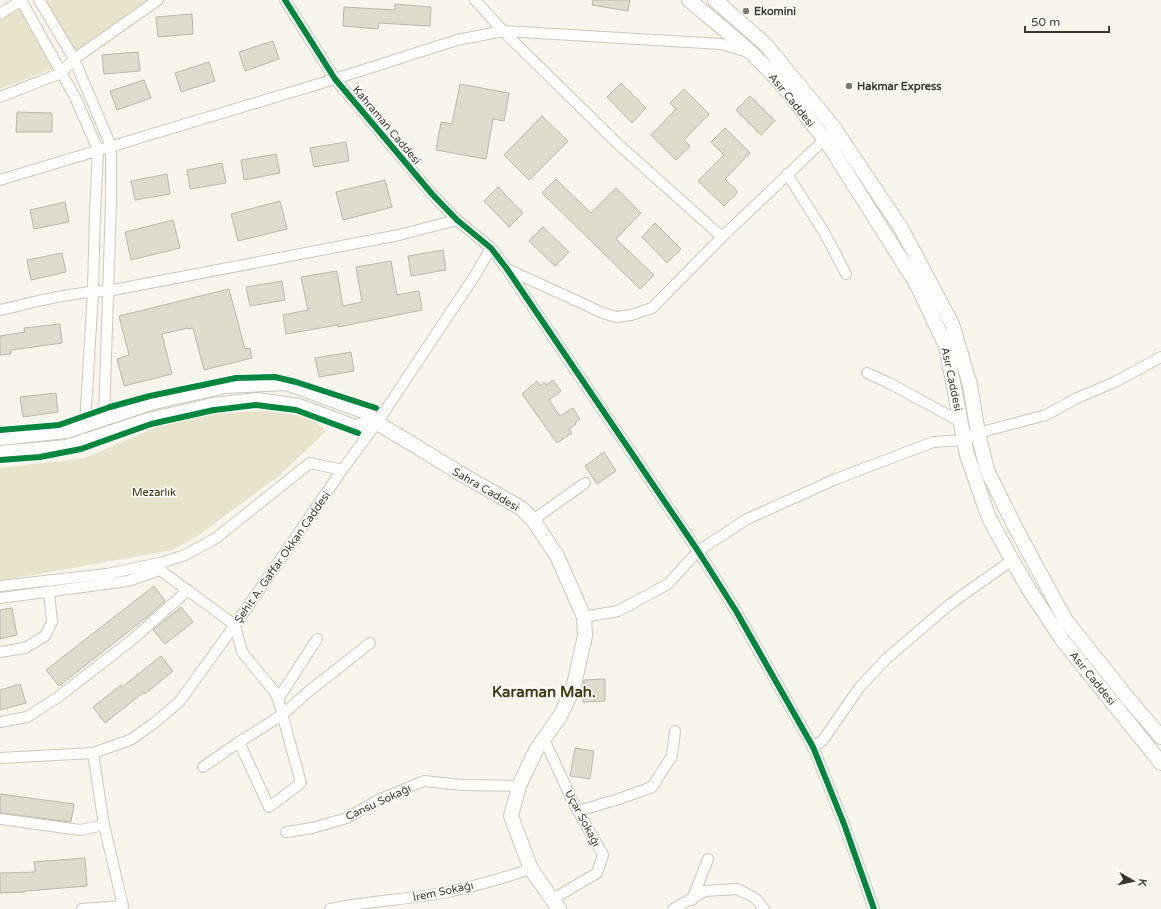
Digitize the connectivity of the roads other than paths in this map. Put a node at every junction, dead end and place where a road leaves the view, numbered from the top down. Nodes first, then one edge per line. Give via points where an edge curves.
1 (21, 0) edge
2 (39, 0) edge
3 (158, 0) edge
4 (285, 0) edge
5 (475, 0) edge
6 (689, 0) edge
7 (715, 0) edge
8 (0, 14) edge
9 (503, 30) junction
10 (752, 53) junction
11 (74, 59) junction
12 (61, 73) junction
13 (335, 79) junction
14 (0, 97) edge
15 (825, 139) junction
16 (111, 146) junction
17 (98, 150) junction
18 (787, 174) junction
19 (0, 180) edge
20 (457, 220) junction
21 (722, 237) junction
22 (491, 248) junction
23 (508, 269) junction
24 (846, 274) dead end
25 (94, 291) junction
26 (108, 291) junction
27 (0, 310) edge
28 (1161, 356) edge
29 (867, 373) dead end
30 (104, 418) junction
31 (961, 422) junction
32 (377, 423) junction
33 (85, 425) junction
34 (978, 433) junction
35 (0, 438) edge
36 (964, 440) junction
37 (0, 454) edge
38 (342, 470) junction
39 (585, 483) dead end
40 (533, 520) junction
41 (698, 551) junction
42 (1012, 560) junction
43 (0, 586) edge
44 (188, 590) junction
45 (49, 592) junction
46 (0, 598) edge
47 (584, 618) junction
48 (235, 625) junction
49 (317, 639) dead end
50 (370, 643) dead end
51 (0, 652) edge
52 (278, 699) junction
53 (282, 715) junction
54 (0, 722) edge
55 (675, 731) dead end
56 (1161, 737) edge
57 (544, 739) junction
58 (239, 742) junction
59 (813, 747) junction
60 (93, 753) junction
61 (0, 758) edge
62 (1161, 763) edge
63 (203, 767) dead end
64 (519, 786) junction
65 (578, 811) junction
66 (0, 819) edge
67 (104, 825) junction
68 (286, 832) dead end
69 (708, 859) dead end
70 (531, 869) junction
71 (692, 900) junction
72 (556, 904) edge
73 (82, 909) edge
74 (330, 909) edge
75 (673, 909) edge
76 (764, 909) edge
77 (874, 909) edge

1 - 8 street
1 - 12 street
2 - 11 street
3 - 11 street
4 - 13 street, Kahraman Caddesi
5 - 9 street
6 - 10 street, Asır Caddesi
7 - 34 street, Asır Caddesi via 765,44 827,119 900,228 952,324 970,384
9 - 10 street via 720,44
9 - 13 street via 457,40
9 - 21 street via 618,144
10 - 15 street, Asır Caddesi via 787,91
11 - 12 street
11 - 16 street
12 - 14 street
12 - 17 street via 76,99
13 - 16 street
13 - 20 street, Kahraman Caddesi
15 - 18 street
15 - 31 street, Asır Caddesi via 916,283 943,339
16 - 17 street
16 - 26 street
17 - 19 street
17 - 25 street
18 - 21 street
18 - 24 street via 824,232
20 - 22 street, Kahraman Caddesi
20 - 26 street via 399,235
21 - 23 street via 652,308 624,316 616,317 602,313
22 - 23 street, Kahraman Caddesi
22 - 32 street, Şehit A. Gaffar Okkan Caddesi
23 - 41 street, Kahraman Caddesi
25 - 26 street
25 - 27 street
25 - 33 street
26 - 30 street
28 - 34 street via 1115,382 1046,415
29 - 31 street
30 - 32 street, Sahra Caddesi via 150,403 225,386 286,383 363,411
30 - 33 street, Sahra Caddesi
31 - 36 street, Asır Caddesi
32 - 37 street via 355,427 299,406 257,400 213,405 149,420 67,447
32 - 38 street, Şehit A. Gaffar Okkan Caddesi
32 - 40 street, Sahra Caddesi via 521,508
33 - 35 street, Sahra Caddesi via 66,431
34 - 36 street
34 - 56 street, Asır Caddesi via 987,470 1015,528 1066,621
36 - 41 street via 933,442 836,478 747,519
36 - 42 street, Asır Caddesi via 989,518
38 - 43 street via 310,464 216,538 185,555 107,574
38 - 48 street, Şehit A. Gaffar Okkan Caddesi
39 - 40 street
40 - 47 street, Sahra Caddesi via 557,556
41 - 47 street via 668,584 618,611
41 - 59 street, Kahraman Caddesi via 736,611
42 - 59 street via 949,605 886,659 859,688 823,740
42 - 62 street, Asır Caddesi via 1063,641
44 - 45 street via 160,570 128,581
44 - 48 street
44 - 54 street via 132,639 57,698 27,717
45 - 46 street
45 - 51 street via 52,622 45,636 25,648
47 - 57 street, Sahra Caddesi via 585,636 573,689 560,716
48 - 52 street via 242,652
48 - 60 street, Şehit A. Gaffar Okkan Caddesi via 179,702 130,740
49 - 52 street
50 - 53 street
52 - 53 street
53 - 58 street
53 - 58 street via 301,783 269,807
55 - 65 street via 672,756 652,787
57 - 64 street, Sahra Caddesi
57 - 65 street, Uçar Sokağı
58 - 63 street
59 - 77 street, Kahraman Caddesi
60 - 61 street, Şehit A. Gaffar Okkan Caddesi
60 - 67 street
64 - 68 street, Cansu Sokağı via 424,781 378,800 347,818
64 - 70 street, Sahra Caddesi via 511,816
65 - 72 street, Uçar Sokağı via 603,855 597,873
66 - 67 street via 80,830
67 - 73 street via 123,906
69 - 71 street
70 - 72 street, Sahra Caddesi
70 - 74 street, İrem Sokağı via 452,891
71 - 75 street
71 - 76 street via 705,891 736,889 755,898

